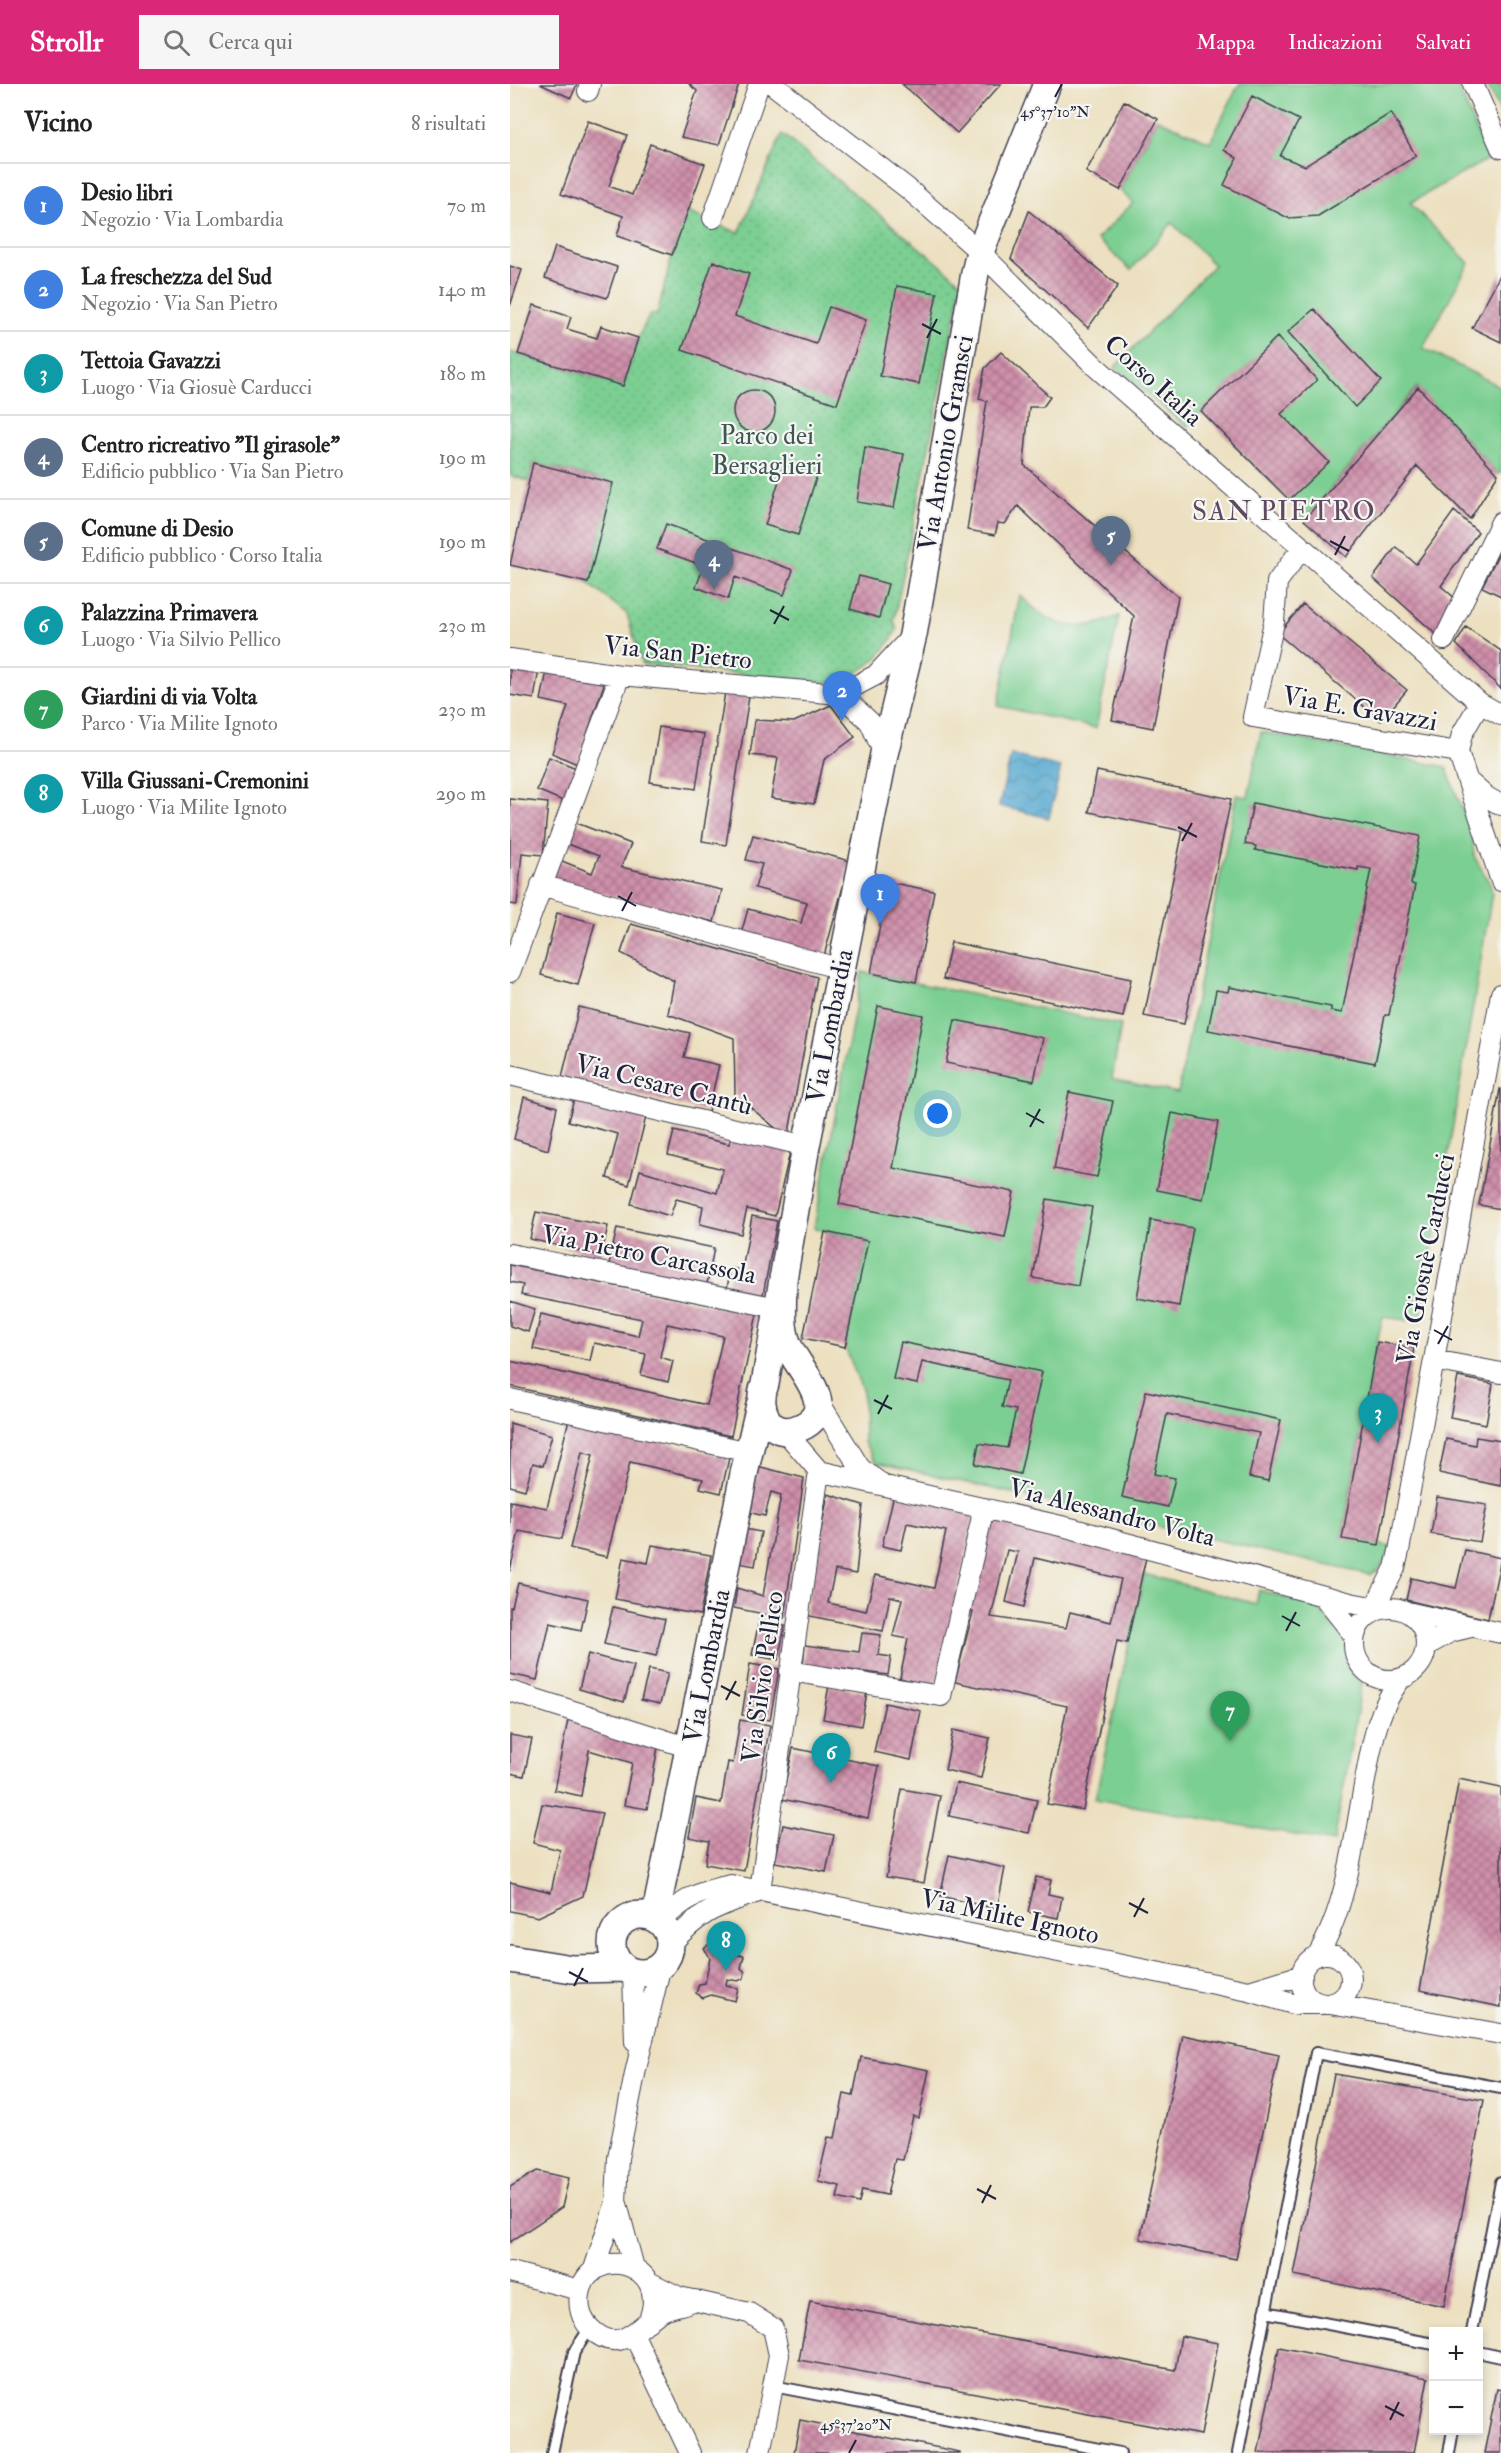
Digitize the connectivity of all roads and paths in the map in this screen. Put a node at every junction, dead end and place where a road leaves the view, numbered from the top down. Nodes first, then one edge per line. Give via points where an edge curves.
1 (759, 84) edge
2 (772, 84) edge
3 (1047, 84) edge
4 (1473, 84) edge
5 (1501, 148) edge
6 (712, 218) dead end
7 (980, 252) junction
8 (1501, 522) edge
9 (1302, 548) junction
10 (913, 635) junction
11 (1444, 640) dead end
12 (510, 659) edge
13 (620, 675) junction
14 (840, 694) junction
15 (1480, 703) junction
16 (1501, 716) edge
17 (1458, 752) junction
18 (884, 754) junction
19 (1466, 779) junction
20 (1501, 805) edge
21 (1501, 881) edge
22 (541, 885) junction
23 (841, 969) junction
24 (510, 972) edge
25 (1501, 994) edge
26 (510, 1075) edge
27 (806, 1146) junction
28 (510, 1254) edge
29 (783, 1278) junction
30 (778, 1308) junction
31 (1434, 1360) junction
32 (1501, 1373) edge
33 (804, 1375) junction
34 (763, 1394) junction
35 (510, 1399) edge
36 (818, 1400) junction
37 (783, 1429) junction
38 (747, 1460) junction
39 (819, 1471) junction
40 (886, 1487) junction
41 (984, 1508) junction
42 (1323, 1596) junction
43 (1387, 1610) junction
44 (1474, 1626) junction
45 (1501, 1633) edge
46 (1353, 1634) junction
47 (1426, 1646) junction
48 (790, 1671) junction
49 (1377, 1678) junction
50 (1400, 1680) junction
51 (510, 1691) edge
52 (1372, 1743) junction
53 (690, 1748) junction
54 (667, 1863) junction
55 (760, 1891) junction
56 (1342, 1895) junction
57 (620, 1928) junction
58 (661, 1937) junction
59 (1317, 1956) junction
60 (510, 1959) edge
61 (1342, 1960) junction
62 (572, 1969) junction
63 (628, 1970) junction
64 (1302, 1975) junction
65 (1249, 1991) junction
66 (1326, 2004) junction
67 (1501, 2034) edge
68 (636, 2069) junction
69 (1501, 2088) edge
70 (1501, 2182) edge
71 (616, 2202) junction
72 (634, 2268) junction
73 (510, 2272) edge
74 (593, 2272) junction
75 (649, 2282) junction
76 (580, 2290) junction
77 (695, 2300) junction
78 (1265, 2312) junction
79 (1473, 2327) edge
80 (590, 2328) junction
81 (641, 2329) junction
82 (1429, 2343) edge
83 (1483, 2353) edge
84 (1501, 2356) edge
85 (773, 2386) junction
86 (1452, 2435) edge
87 (552, 2453) edge
88 (690, 2453) edge
89 (760, 2453) edge
90 (1120, 2453) edge
91 (1238, 2453) edge
92 (1449, 2453) edge

1 - 6 street
2 - 7 street, Corso Italia via 907,188
3 - 7 street, Via Antonio Gramsci
4 - 5 street
7 - 9 street, Corso Italia via 1097,368
7 - 10 street, Via Antonio Gramsci
8 - 11 street
9 - 15 street, Corso Italia
9 - 17 street, Via E. Gavazzi via 1277,582 1274,622 1253,717
10 - 14 street via 876,675
10 - 18 street, Via Lombardia
12 - 13 street, Via San Pietro
13 - 14 street, Via San Pietro
13 - 22 street
14 - 18 street via 870,722
15 - 16 street, Corso Italia
15 - 17 street, Via E. Gavazzi via 1462,734
17 - 19 street, Via E. Gavazzi
18 - 23 street, Via Lombardia
19 - 20 street
19 - 21 street
22 - 23 street
22 - 24 street
23 - 27 street, Via Lombardia
25 - 31 street, Via Giosuè Carducci
26 - 27 street, Via Cesare Cantù
27 - 29 street, Via Lombardia
28 - 30 street, Via Pietro Carcassola
29 - 30 street, Via Lombardia
29 - 33 street, Via Lombardia via 786,1342
30 - 34 street, Via Lombardia
31 - 32 street
31 - 43 street, Via Giosuè Carducci
33 - 34 street via 778,1373
33 - 36 street, Via Lombardia via 815,1387
34 - 37 street via 768,1422
34 - 38 street, Via Lombardia
35 - 38 street
36 - 37 street via 816,1412 808,1422 800,1428
36 - 40 street, Via Alessandro Volta via 860,1468
37 - 38 street
37 - 39 street
38 - 53 street, Via Lombardia
39 - 40 street, Via Alessandro Volta
39 - 48 street, Via Silvio Pellico
40 - 41 street, Via Alessandro Volta
41 - 42 street, Via Alessandro Volta
41 - 48 street via 941,1695
42 - 43 street, Via Alessandro Volta
42 - 46 street
43 - 44 street, Via Alessandro Volta
43 - 46 street
43 - 47 street via 1422,1628
44 - 45 street, Via Alessandro Volta
44 - 47 street via 1450,1632
46 - 49 street via 1358,1663
47 - 50 street via 1417,1668
48 - 55 street, Via Silvio Pellico
49 - 50 street
49 - 52 street
50 - 52 street via 1386,1701
51 - 53 street
52 - 56 street
53 - 54 street, Via Lombardia
54 - 57 street, Via Lombardia
54 - 58 street, Via Lombardia
55 - 58 street via 718,1906
55 - 65 street, Via Milite Ignoto
56 - 59 street via 1326,1942
56 - 61 street
57 - 58 street via 637,1915
57 - 62 street, Via Lombardia
57 - 63 street via 612,1949 616,1960
58 - 63 street via 653,1971
58 - 68 street, Via Lombardia
59 - 61 street via 1330,1955
59 - 64 street
60 - 62 street
61 - 66 street via 1351,1972 1350,1988 1338,2001
62 - 63 street
63 - 68 street, Via Lombardia
64 - 65 street, Via Milite Ignoto
64 - 66 street via 1304,1990 1315,2001
65 - 66 street, Via Milite Ignoto via 1293,2004
66 - 67 street, Via Milite Ignoto
68 - 71 street, Via Lombardia via 618,2158
69 - 78 lane via 1316,2052
70 - 79 lane
71 - 72 street, Via Lombardia
71 - 74 street, Via Lombardia
72 - 74 street via 613,2264
72 - 75 street
73 - 76 street
74 - 76 street, Via Lombardia
75 - 77 street via 679,2297
75 - 81 street via 654,2302
76 - 80 street via 580,2310
77 - 81 street via 665,2309
77 - 85 street via 749,2313 773,2328 779,2355
78 - 82 lane
78 - 91 lane
80 - 81 street via 610,2339
80 - 87 lane via 574,2352
81 - 88 street
83 - 84 lane
85 - 89 street
85 - 90 lane
86 - 92 lane

